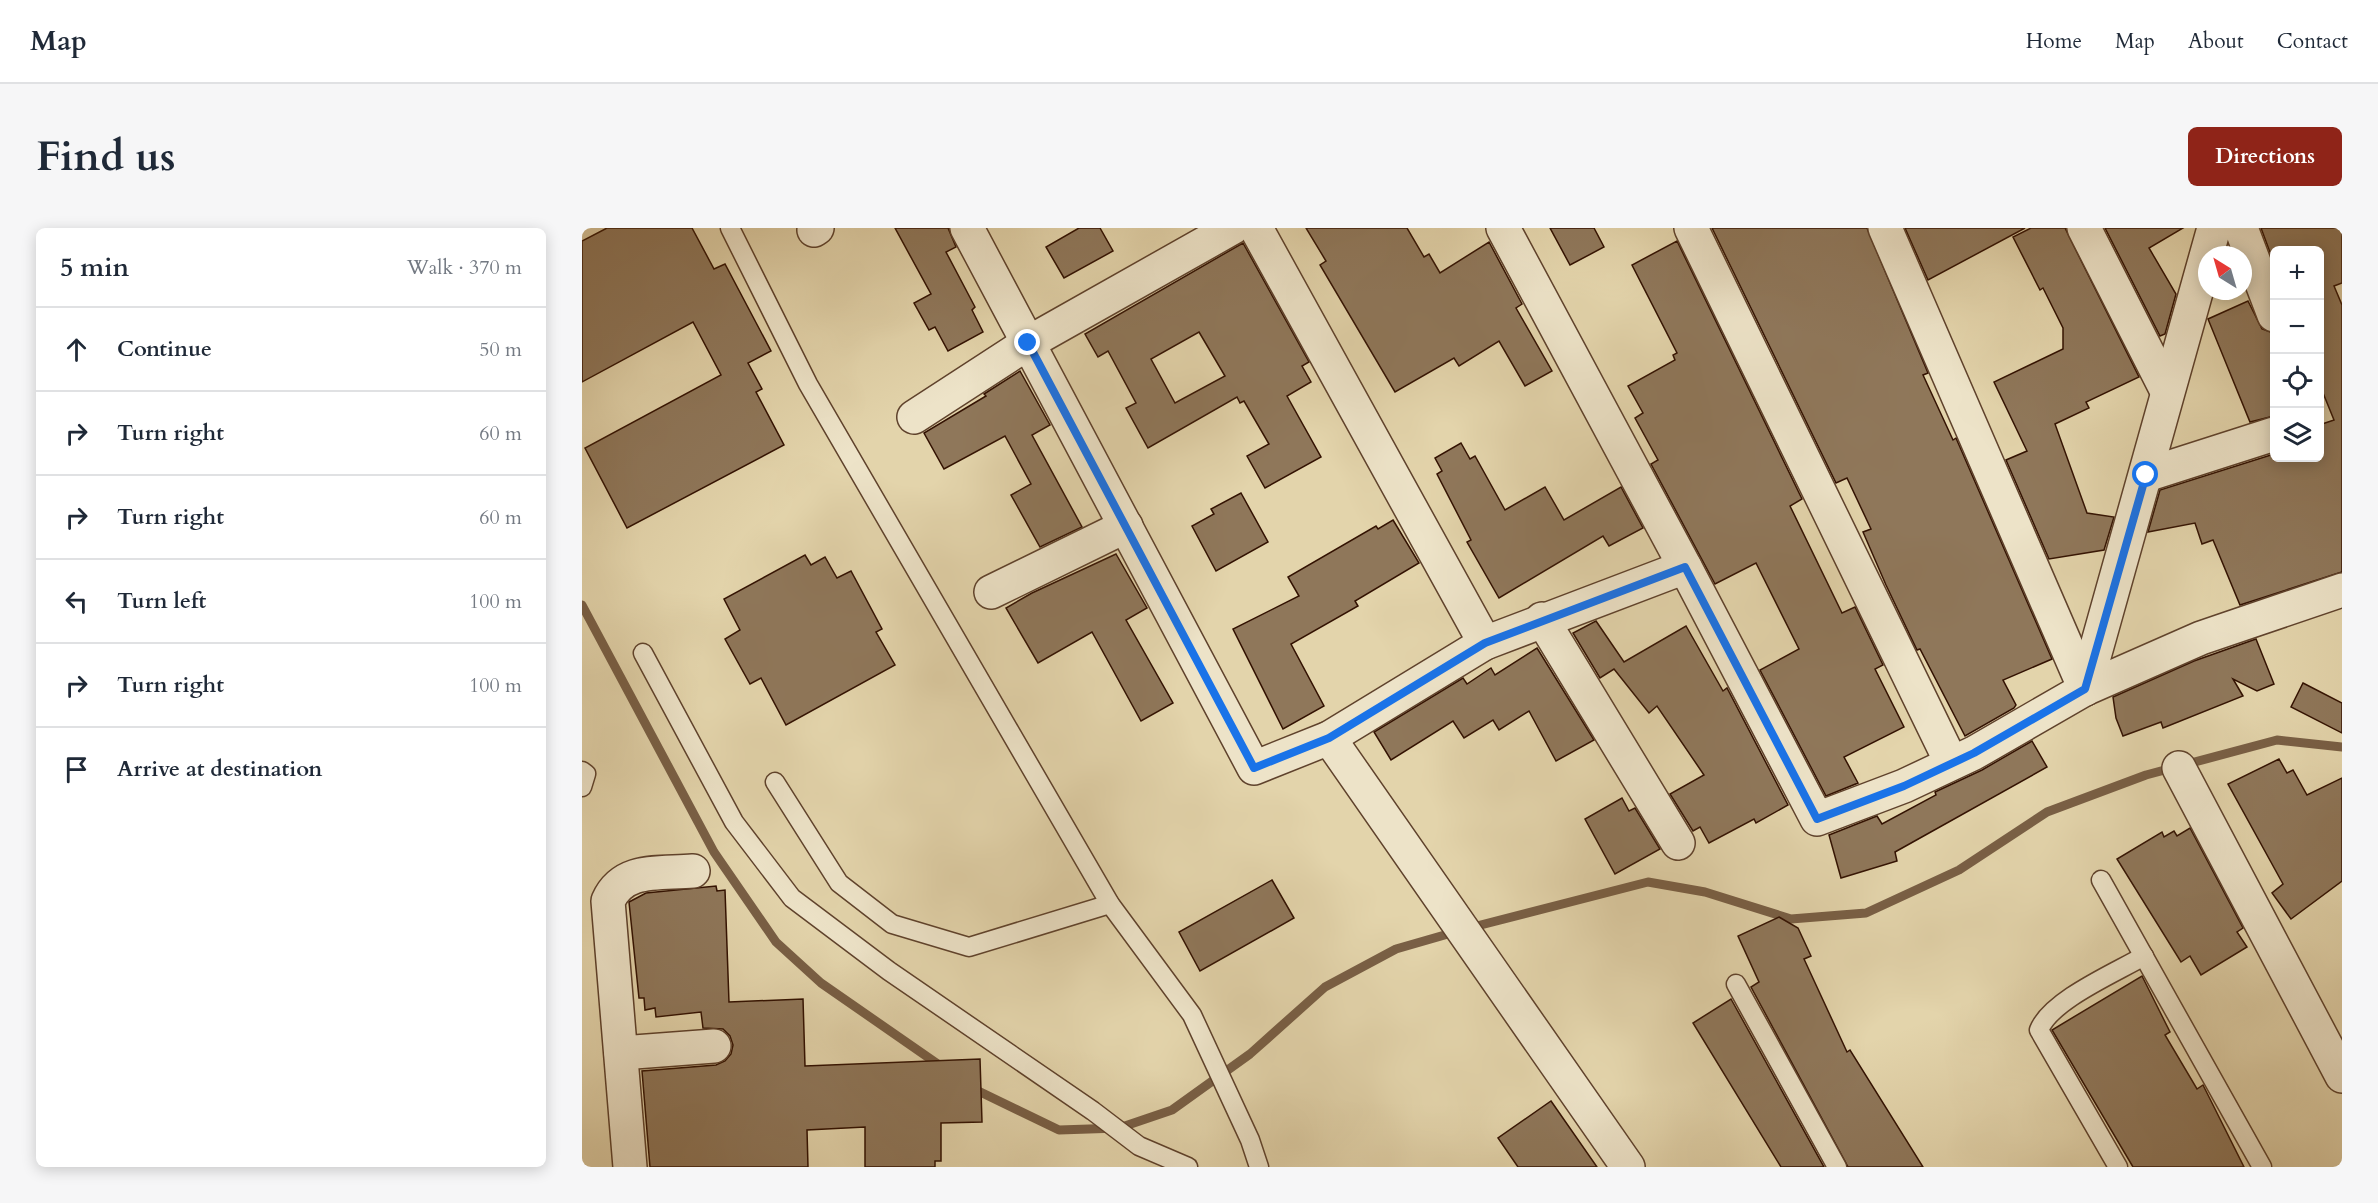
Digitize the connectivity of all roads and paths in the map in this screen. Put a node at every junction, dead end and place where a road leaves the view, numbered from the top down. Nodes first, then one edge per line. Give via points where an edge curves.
1 (730, 228) edge
2 (968, 228) edge
3 (1232, 228) edge
4 (1256, 228) edge
5 (1503, 228) edge
6 (1691, 228) edge
7 (1885, 228) edge
8 (2084, 228) edge
9 (2214, 228) edge
10 (2241, 228) edge
11 (2270, 304) edge
12 (1028, 343) junction
13 (2167, 391) junction
14 (914, 417) dead end
15 (2270, 435) edge
16 (2146, 475) junction
17 (1126, 526) junction
18 (1685, 567) junction
19 (2342, 590) edge
20 (991, 592) dead end
21 (1542, 619) junction
22 (1485, 643) junction
23 (643, 653) dead end
24 (2085, 689) junction
25 (1329, 738) junction
26 (1951, 762) junction
27 (2179, 768) dead end
28 (582, 771) edge
29 (775, 782) dead end
30 (582, 787) edge
31 (1678, 843) dead end
32 (693, 872) dead end
33 (2101, 880) dead end
34 (1110, 904) junction
35 (2144, 956) junction
36 (1736, 984) dead end
37 (714, 1046) dead end
38 (621, 1053) junction
39 (2342, 1076) edge
40 (630, 1167) edge
41 (1188, 1167) edge
42 (1259, 1167) edge
43 (1628, 1167) edge
44 (1837, 1167) edge
45 (2118, 1167) edge
46 (2262, 1167) edge

1 - 34 lane via 808,384
2 - 12 street
3 - 12 street
4 - 22 street
5 - 18 street
6 - 26 street
7 - 24 street
8 - 13 street
9 - 13 street
10 - 11 street
12 - 14 street
12 - 17 street
13 - 16 street
15 - 16 street
16 - 24 street
17 - 20 street
17 - 25 street via 1254,768
18 - 21 street
18 - 26 street via 1817,819 1904,786
19 - 24 street via 2201,638
21 - 22 street
21 - 31 street
22 - 25 street
23 - 41 lane via 734,822 792,898 1139,1146
24 - 26 street via 1974,753
25 - 43 street
27 - 39 street
28 - 30 lane via 586,774
29 - 34 lane via 839,883 892,924 969,947
32 - 38 street via 629,877 614,886 608,901
33 - 35 lane
34 - 42 lane via 1192,1015
35 - 45 lane via 2061,1005 2044,1019 2039,1030
35 - 46 lane
36 - 44 lane
37 - 38 street
38 - 40 street

